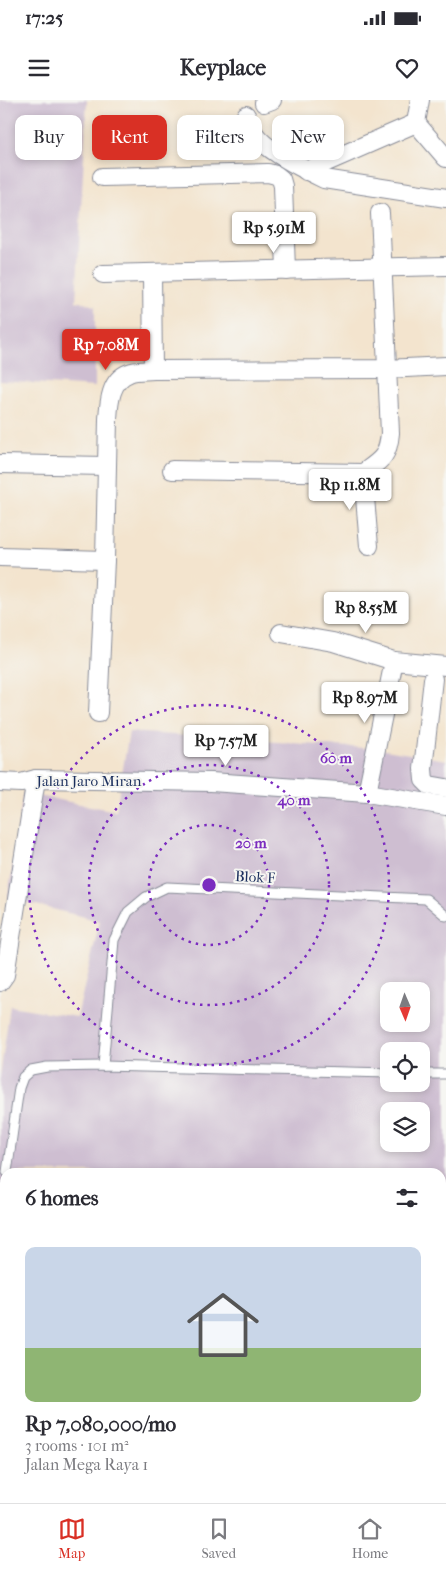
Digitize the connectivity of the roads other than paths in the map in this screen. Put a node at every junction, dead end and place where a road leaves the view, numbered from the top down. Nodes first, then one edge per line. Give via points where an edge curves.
1 (420, 100) edge
2 (416, 123) junction
3 (262, 142) edge
4 (446, 158) edge
5 (306, 170) junction
6 (102, 177) dead end
7 (446, 198) edge
8 (380, 214) dead end
9 (446, 266) edge
10 (382, 268) junction
11 (286, 270) junction
12 (152, 273) junction
13 (103, 274) dead end
14 (446, 366) edge
15 (386, 369) junction
16 (153, 370) junction
17 (0, 464) edge
18 (106, 466) junction
19 (172, 470) dead end
20 (363, 473) junction
21 (369, 546) dead end
22 (0, 557) edge
23 (105, 560) junction
24 (281, 633) dead end
25 (394, 661) junction
26 (446, 666) edge
27 (433, 679) dead end
28 (98, 713) dead end
29 (36, 779) junction
30 (0, 782) edge
31 (446, 788) edge
32 (367, 793) junction
33 (446, 806) edge
34 (446, 916) edge
35 (0, 982) edge
36 (103, 1066) junction
37 (380, 1073) edge
38 (430, 1074) edge
39 (446, 1074) edge
40 (8, 1168) edge

1 - 2 street
2 - 4 street
2 - 5 street
3 - 5 street
5 - 7 street via 324,179
6 - 11 street via 276,175 282,179 283,186
8 - 10 street
9 - 10 street
10 - 11 street
10 - 15 street
11 - 12 street
12 - 13 street
12 - 16 street
14 - 15 street
15 - 16 street
15 - 20 street via 388,448 382,459
16 - 18 street via 129,372 115,385 110,398
17 - 18 street
18 - 23 street
19 - 20 street
20 - 21 street
22 - 23 street
23 - 28 street
24 - 25 street via 333,642
25 - 26 street
25 - 32 street
27 - 31 street via 424,780 429,785
29 - 30 street, Jalan Jaro Miran via 21,783
29 - 32 street, Jalan Jaro Miran via 211,782
29 - 35 street via 5,975
32 - 33 street, Jalan Jaro Miran
34 - 36 lane, Blok F via 426,899 167,887 146,897 128,912 114,940
36 - 37 lane
36 - 40 lane via 47,1067 31,1070 23,1077
38 - 39 lane

